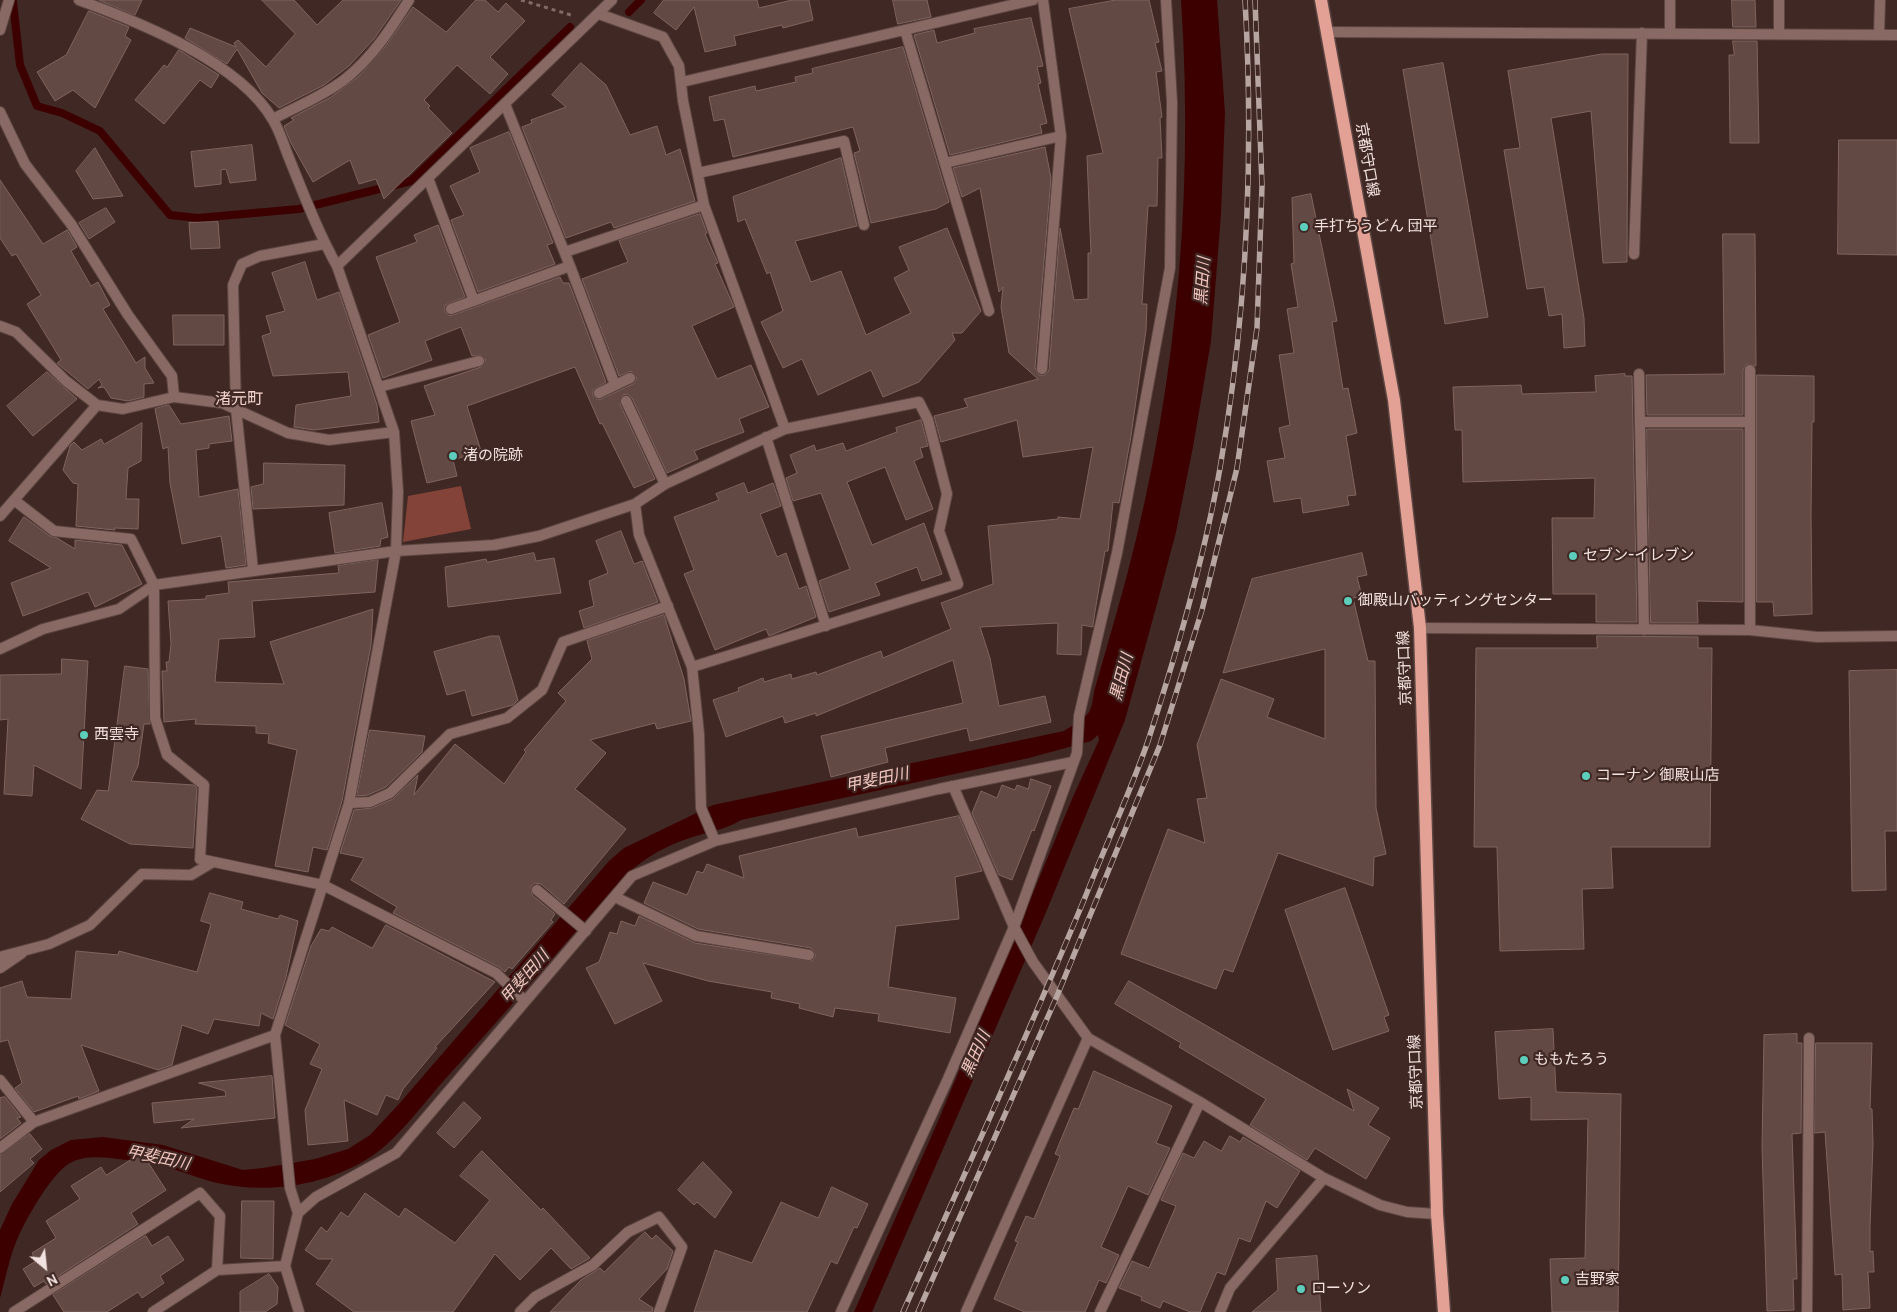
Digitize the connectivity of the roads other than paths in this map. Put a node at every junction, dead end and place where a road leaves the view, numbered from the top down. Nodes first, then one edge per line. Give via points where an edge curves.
1 (9, 0) edge
2 (79, 0) edge
3 (409, 0) edge
4 (612, 0) edge
5 (1033, 0) edge
6 (1043, 0) edge
7 (1166, 0) edge
8 (1321, 0) edge
9 (1670, 0) edge
10 (1779, 0) edge
11 (1880, 0) edge
12 (596, 17) junction
13 (0, 30) edge
14 (905, 30) junction
15 (1326, 32) junction
16 (1642, 33) junction
17 (1670, 34) junction
18 (1779, 34) junction
19 (1879, 35) junction
20 (1897, 35) edge
21 (682, 82) junction
22 (505, 104) junction
23 (0, 112) edge
24 (273, 119) junction
25 (1061, 136) junction
26 (945, 163) junction
27 (698, 173) junction
28 (428, 178) junction
29 (704, 205) junction
30 (864, 224) dead end
31 (324, 244) junction
32 (564, 252) junction
33 (1634, 254) dead end
34 (337, 266) junction
35 (570, 266) junction
36 (474, 301) junction
37 (451, 309) dead end
38 (989, 311) dead end
39 (0, 326) edge
40 (479, 360) dead end
41 (1042, 369) dead end
42 (1750, 370) dead end
43 (1639, 374) dead end
44 (630, 378) dead end
45 (615, 386) junction
46 (379, 387) junction
47 (599, 393) dead end
48 (174, 397) junction
49 (626, 401) dead end
50 (97, 405) junction
51 (236, 409) junction
52 (1640, 422) junction
53 (1750, 422) junction
54 (785, 429) junction
55 (394, 432) junction
56 (766, 437) junction
57 (665, 484) junction
58 (14, 500) junction
59 (635, 504) junction
60 (0, 516) edge
61 (396, 551) junction
62 (253, 570) junction
63 (154, 585) junction
64 (668, 606) junction
65 (826, 626) junction
66 (1420, 628) junction
67 (1644, 630) junction
68 (1750, 630) junction
69 (1897, 636) edge
70 (0, 649) edge
71 (692, 667) junction
72 (1075, 758) junction
73 (953, 786) junction
74 (349, 803) junction
75 (713, 837) junction
76 (213, 862) junction
77 (323, 885) junction
78 (537, 890) dead end
79 (615, 897) junction
80 (584, 929) junction
81 (1016, 932) junction
82 (29, 949) junction
83 (810, 955) dead end
84 (0, 957) edge
85 (0, 968) edge
86 (525, 1001) junction
87 (275, 1035) junction
88 (1088, 1038) junction
89 (1810, 1038) dead end
90 (0, 1080) edge
91 (1200, 1102) junction
92 (34, 1122) junction
93 (0, 1148) edge
94 (1324, 1178) junction
95 (298, 1213) junction
96 (1437, 1214) junction
97 (285, 1266) junction
98 (217, 1270) junction
99 (14, 1312) edge
100 (154, 1312) edge
101 (299, 1312) edge
102 (520, 1312) edge
103 (659, 1312) edge
104 (841, 1312) edge
105 (966, 1312) edge
106 (1100, 1312) edge
107 (1220, 1312) edge
108 (1444, 1312) edge
109 (1807, 1312) edge

1 - 13 street
2 - 24 street via 123,16 206,59 245,84
3 - 24 street via 388,33 361,65 342,81
4 - 12 street
5 - 14 street
6 - 25 street
7 - 72 street via 1172,102 1170,268 1117,553 1079,716
8 - 15 main road, 京都守口線
9 - 17 street
10 - 18 street
11 - 19 street
12 - 21 street via 663,37 679,66
12 - 22 street
14 - 21 street
14 - 26 street
15 - 16 street
15 - 66 main road, 京都守口線 via 1394,400
16 - 17 street
16 - 33 street
17 - 18 street
18 - 19 street
19 - 20 street
21 - 27 street
22 - 28 street
22 - 32 street
23 - 48 street via 25,164 71,224 128,315 172,376
24 - 31 street
25 - 26 street
25 - 41 street
26 - 38 street
27 - 29 street
27 - 30 street via 844,141
28 - 34 street
28 - 36 street
29 - 32 street
29 - 54 street
31 - 34 street
31 - 51 street via 260,256 242,264 234,285
32 - 35 street
34 - 46 street
35 - 36 street
35 - 45 street
36 - 37 street
39 - 50 street via 16,332 66,381
40 - 46 street
42 - 53 street
43 - 52 street
44 - 45 street
45 - 47 street
46 - 55 street
48 - 50 street via 123,409
48 - 51 street via 222,403
49 - 57 street
50 - 58 street
51 - 55 street via 288,433 329,440
51 - 62 street
52 - 53 street
52 - 67 street
53 - 68 street
54 - 56 street
54 - 65 street via 919,402 928,420 947,494 940,531 958,584
55 - 61 street via 398,492
56 - 57 street
56 - 65 street
57 - 59 street
58 - 60 street
58 - 63 street via 54,531 131,539
59 - 61 street via 539,536 494,545
59 - 64 street via 639,535
61 - 62 street
61 - 74 street
62 - 63 street
63 - 70 street via 120,609 43,629
63 - 76 street via 155,718 167,756 204,785 200,859
64 - 71 street
64 - 74 street via 563,642 542,690 507,718 450,734 390,793 370,802
65 - 71 street
66 - 67 street
66 - 96 main road, 京都守口線
67 - 68 street
68 - 69 street via 1817,637
71 - 75 street via 699,734 700,808
72 - 73 street
72 - 81 street
73 - 75 street
73 - 81 street
74 - 77 street
75 - 79 street via 632,876
76 - 77 street
76 - 82 street via 191,875 142,874 90,925 49,944
77 - 86 street via 496,973
77 - 87 street
78 - 80 street
79 - 80 street
79 - 83 street via 696,936
80 - 86 street
81 - 88 street via 1033,962
81 - 104 street
82 - 84 street
82 - 85 street
86 - 95 street via 396,1153 316,1197
87 - 92 street
87 - 95 street via 290,1188
88 - 91 street
88 - 105 street
89 - 109 street
90 - 92 street
91 - 94 street
91 - 106 street
92 - 93 street
94 - 96 street via 1380,1205 1407,1212
94 - 107 street via 1230,1288
95 - 97 street
96 - 108 main road, 京都守口線
97 - 98 street
97 - 101 street
98 - 99 street via 220,1216 200,1193
98 - 100 street
102 - 103 street via 535,1297 593,1265 628,1232 659,1216 682,1247

